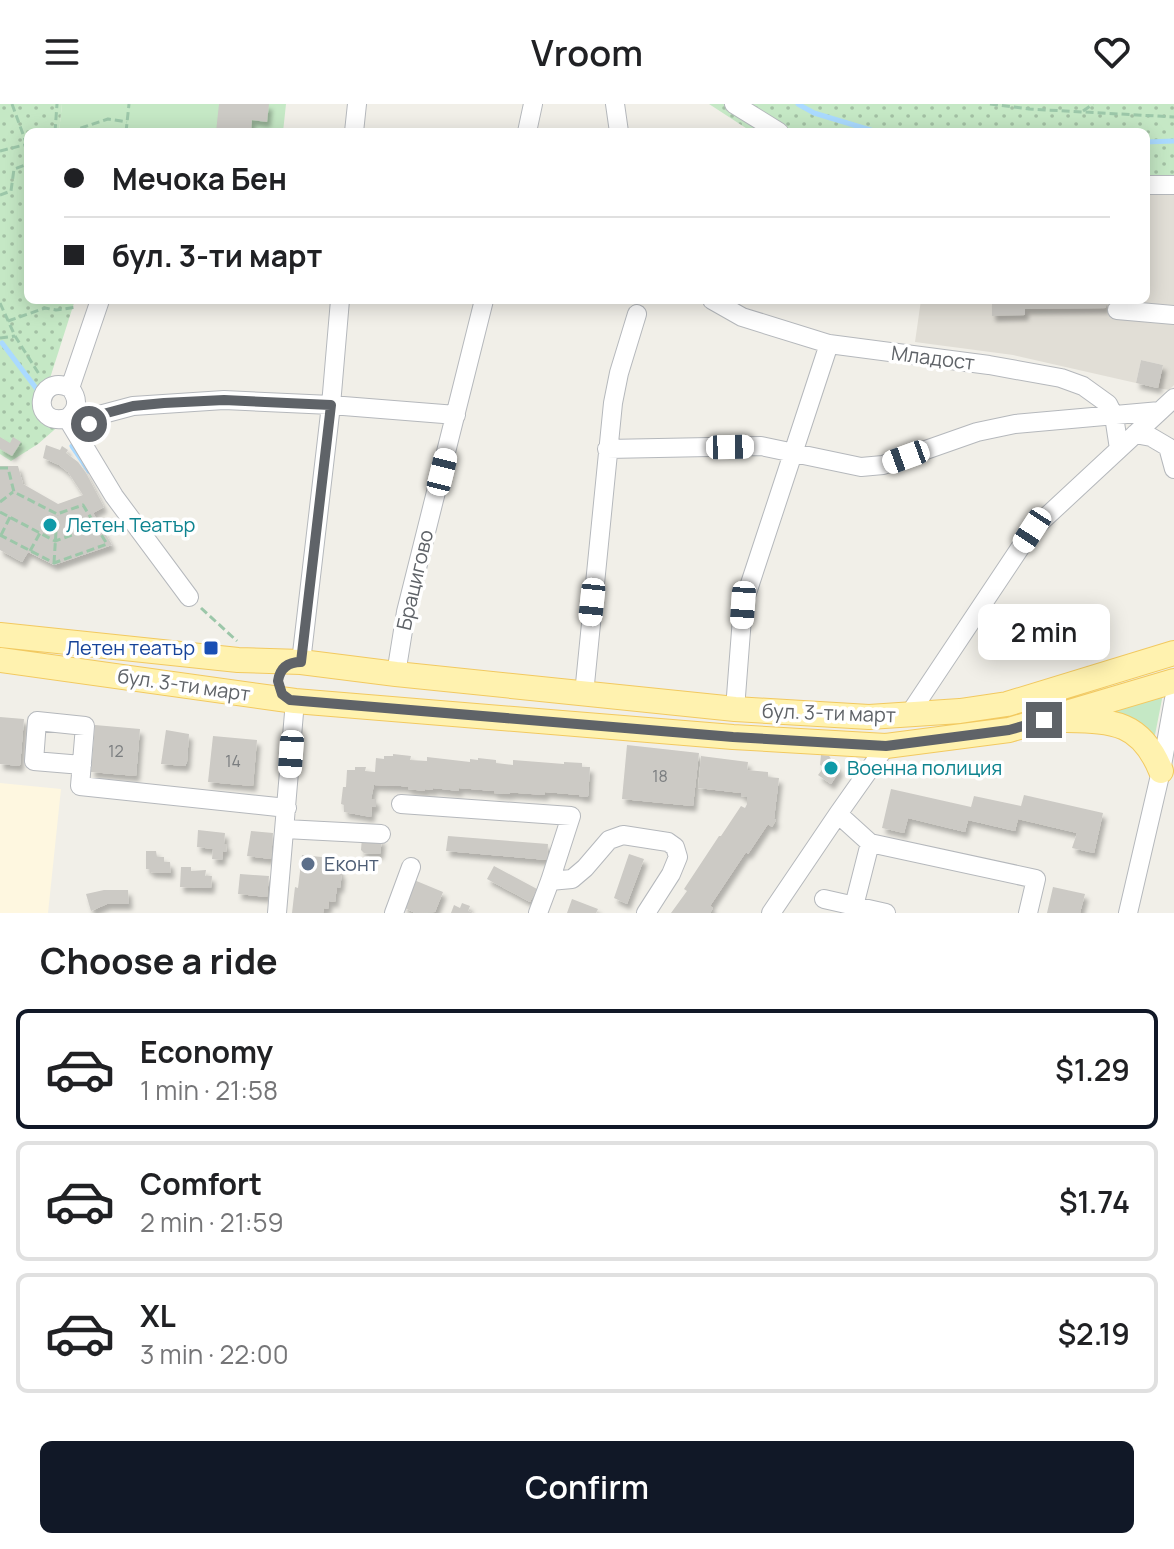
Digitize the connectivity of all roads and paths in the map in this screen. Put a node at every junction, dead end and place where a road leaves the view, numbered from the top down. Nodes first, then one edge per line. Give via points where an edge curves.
1 (12, 104) edge
2 (57, 104) edge
3 (129, 104) edge
4 (357, 104) edge
5 (533, 104) edge
6 (615, 104) edge
7 (734, 104) edge
8 (990, 104) edge
9 (1093, 104) edge
10 (1083, 111) junction
11 (1174, 117) edge
12 (127, 122) junction
13 (55, 128) edge
14 (81, 128) edge
15 (126, 128) edge
16 (354, 128) edge
17 (528, 128) edge
18 (618, 128) edge
19 (773, 128) edge
20 (24, 135) edge
21 (24, 146) edge
22 (0, 151) edge
23 (24, 165) edge
24 (1150, 185) edge
25 (1174, 185) edge
26 (0, 195) edge
27 (0, 303) edge
28 (99, 304) edge
29 (340, 304) edge
30 (483, 304) edge
31 (719, 304) edge
32 (77, 307) dead end
33 (1117, 310) dead end
34 (637, 314) dead end
35 (1174, 315) edge
36 (7, 321) junction
37 (15, 336) junction
38 (0, 338) edge
39 (829, 344) junction
40 (48, 388) junction
41 (70, 388) junction
42 (331, 405) junction
43 (1167, 405) edge
44 (456, 415) junction
45 (1114, 416) junction
46 (71, 426) junction
47 (1135, 434) junction
48 (607, 449) junction
49 (1119, 449) junction
50 (794, 452) junction
51 (0, 468) edge
52 (1174, 469) edge
53 (14, 492) junction
54 (0, 502) edge
55 (0, 512) edge
56 (57, 514) junction
57 (11, 517) junction
58 (96, 526) junction
59 (40, 533) junction
60 (0, 535) edge
61 (55, 541) junction
62 (30, 551) junction
63 (54, 563) junction
64 (189, 597) joint
65 (0, 635) edge
66 (1174, 653) edge
67 (0, 660) edge
68 (260, 662) junction
69 (303, 663) junction
70 (396, 674) junction
71 (1174, 681) edge
72 (584, 694) junction
73 (1174, 699) edge
74 (296, 700) junction
75 (735, 709) junction
76 (908, 716) junction
77 (1044, 720) junction
78 (886, 746) junction
79 (82, 765) dead end
80 (1161, 771) junction
81 (401, 804) dead end
82 (287, 808) junction
83 (838, 814) junction
84 (285, 829) junction
85 (381, 834) dead end
86 (870, 843) junction
87 (411, 867) dead end
88 (550, 881) junction
89 (824, 899) dead end
90 (854, 906) junction
91 (277, 913) edge
92 (394, 913) edge
93 (538, 913) edge
94 (646, 913) edge
95 (771, 913) edge
96 (886, 913) edge
97 (1028, 913) edge
98 (1128, 913) edge

1 - 20 path
2 - 13 path
3 - 12 path
4 - 16 street
5 - 17 street
6 - 18 street
7 - 19 street
8 - 10 path
9 - 10 path
10 - 11 path
12 - 14 path via 108,119
12 - 15 path
21 - 22 path
23 - 26 path via 14,169 11,191
24 - 25 street
27 - 36 path
28 - 41 street
29 - 42 street
30 - 44 street, Брацигово
31 - 39 street, Младост via 742,317
32 - 36 path via 45,308
33 - 35 street
34 - 48 street via 619,373
36 - 37 path
37 - 38 path
37 - 40 path
39 - 45 street, Младост via 1061,378 1083,386 1108,404
39 - 50 street
40 - 41 street
40 - 46 street via 41,401 46,415
41 - 46 street via 76,408
42 - 44 street
42 - 46 street via 224,400 133,406
42 - 69 street
43 - 45 street
43 - 47 street
44 - 70 street, Брацигово via 406,612
45 - 49 street
45 - 50 street via 977,432 883,465 839,464
46 - 64 street via 114,496
47 - 49 street
47 - 52 street via 1168,447
48 - 50 street via 761,446
48 - 72 street
49 - 76 street via 1032,530
50 - 75 street via 743,605
51 - 53 path via 8,468
53 - 54 path
53 - 56 path
55 - 57 path
56 - 58 path via 83,505
56 - 61 path
57 - 59 path
57 - 60 path
58 - 61 path
58 - 63 path via 107,544
59 - 61 path
59 - 62 path
60 - 62 path
61 - 63 path
62 - 63 path
64 - 68 path
65 - 68 main road, бул. 3-ти март
66 - 76 main road, бул. 3-ти март via 1007,704
67 - 74 main road, бул. 3-ти март
68 - 69 main road, бул. 3-ти март
69 - 70 main road, бул. 3-ти март
69 - 74 main road via 319,675 319,684 312,697
69 - 74 main road via 283,668 278,681 282,694
70 - 72 main road, бул. 3-ти март
71 - 77 main road, бул. 3-ти март
72 - 75 main road, бул. 3-ти март
73 - 80 street
74 - 78 main road, бул. 3-ти март
74 - 82 street
75 - 76 main road, бул. 3-ти март
77 - 78 main road, бул. 3-ти март via 1009,730
77 - 80 main road via 1126,727 1148,745
78 - 83 street
79 - 82 street via 80,786
80 - 98 street
81 - 88 street via 571,816
82 - 84 street
83 - 86 street
83 - 95 street
84 - 85 street
84 - 91 street
86 - 90 street
86 - 97 street via 1036,879
87 - 92 street
88 - 93 street
88 - 94 street via 572,879 609,840 623,835 668,842 678,857
89 - 90 street
90 - 96 street

